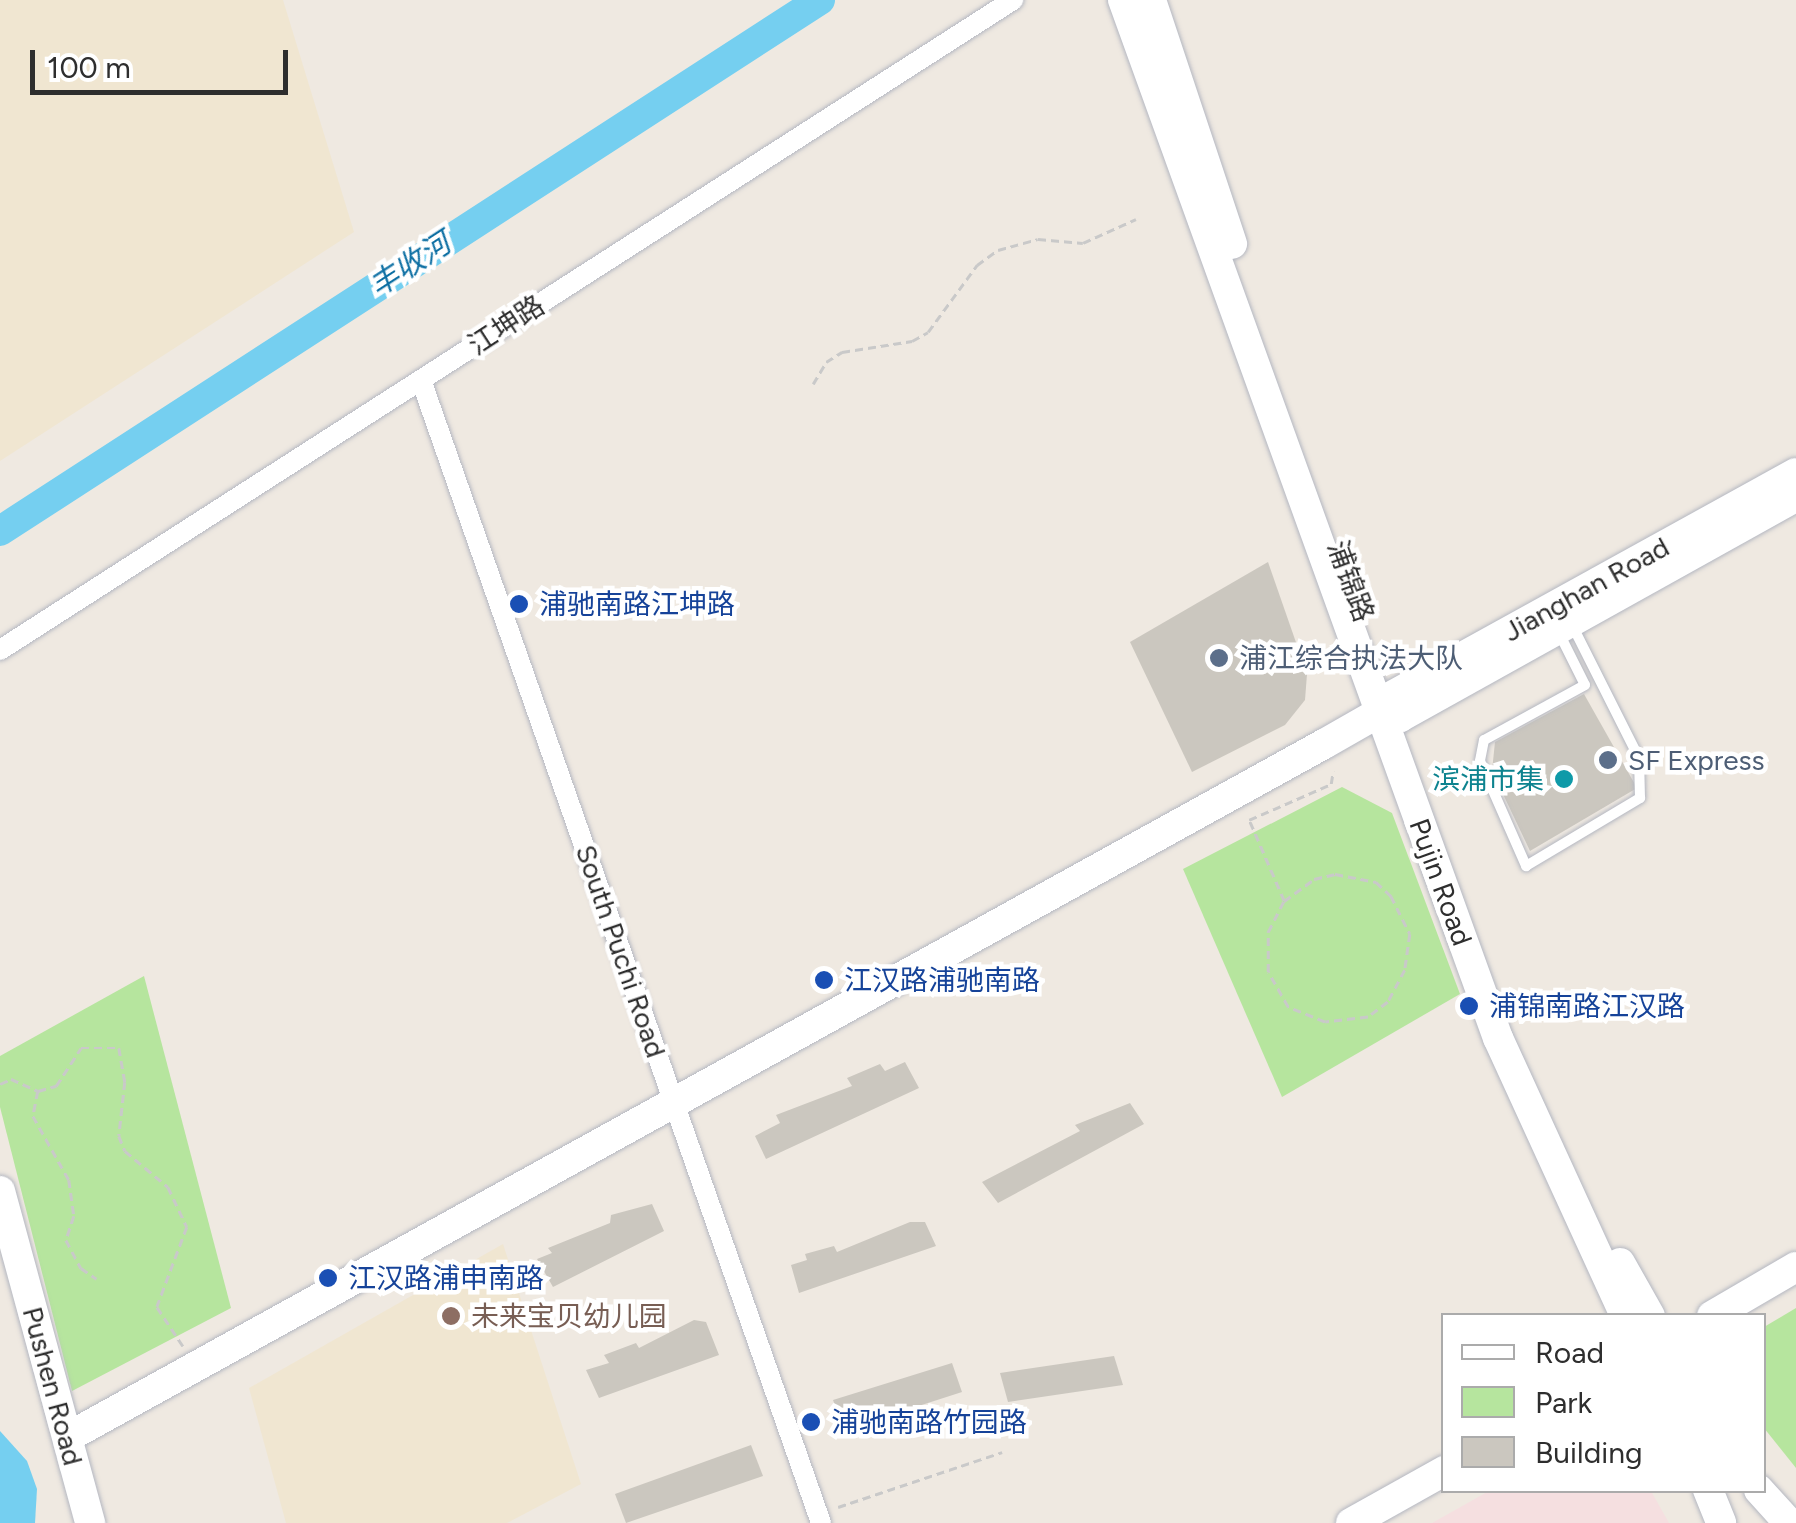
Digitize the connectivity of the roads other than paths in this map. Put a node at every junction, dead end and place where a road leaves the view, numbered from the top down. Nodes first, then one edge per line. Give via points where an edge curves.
1 (1013, 0) edge
2 (1123, 0) edge
3 (1151, 0) edge
4 (420, 380) junction
5 (1796, 473) edge
6 (1796, 497) edge
7 (1564, 626) junction
8 (0, 650) edge
9 (1391, 708) junction
10 (675, 1102) junction
11 (0, 1191) edge
12 (1796, 1268) edge
13 (1624, 1313) edge
14 (1649, 1313) edge
15 (1717, 1313) edge
16 (68, 1438) junction
17 (1441, 1473) edge
18 (1709, 1493) edge
19 (1761, 1493) edge
20 (819, 1519) edge
21 (90, 1523) edge
22 (1351, 1523) edge
23 (1721, 1523) edge
24 (1789, 1523) edge

1 - 4 street, 江坤路
2 - 9 street, Pujin Road
3 - 9 street, 浦锦路
4 - 8 street, 江坤路
4 - 10 street, South Puchi Road
5 - 9 street, Jianghan Road
6 - 7 street
7 - 7 lane via 1585,685 1484,740 1480,761 1526,866 1640,798 1639,758
7 - 9 street
9 - 10 street
9 - 13 street, Pujin Road via 1498,1038
9 - 14 street, 浦锦路 via 1550,1112
10 - 16 street
10 - 20 street, South Puchi Road
11 - 16 street, Pushen Road
12 - 15 street
16 - 21 street, Pushen Road
17 - 22 street
18 - 23 street
19 - 24 street

